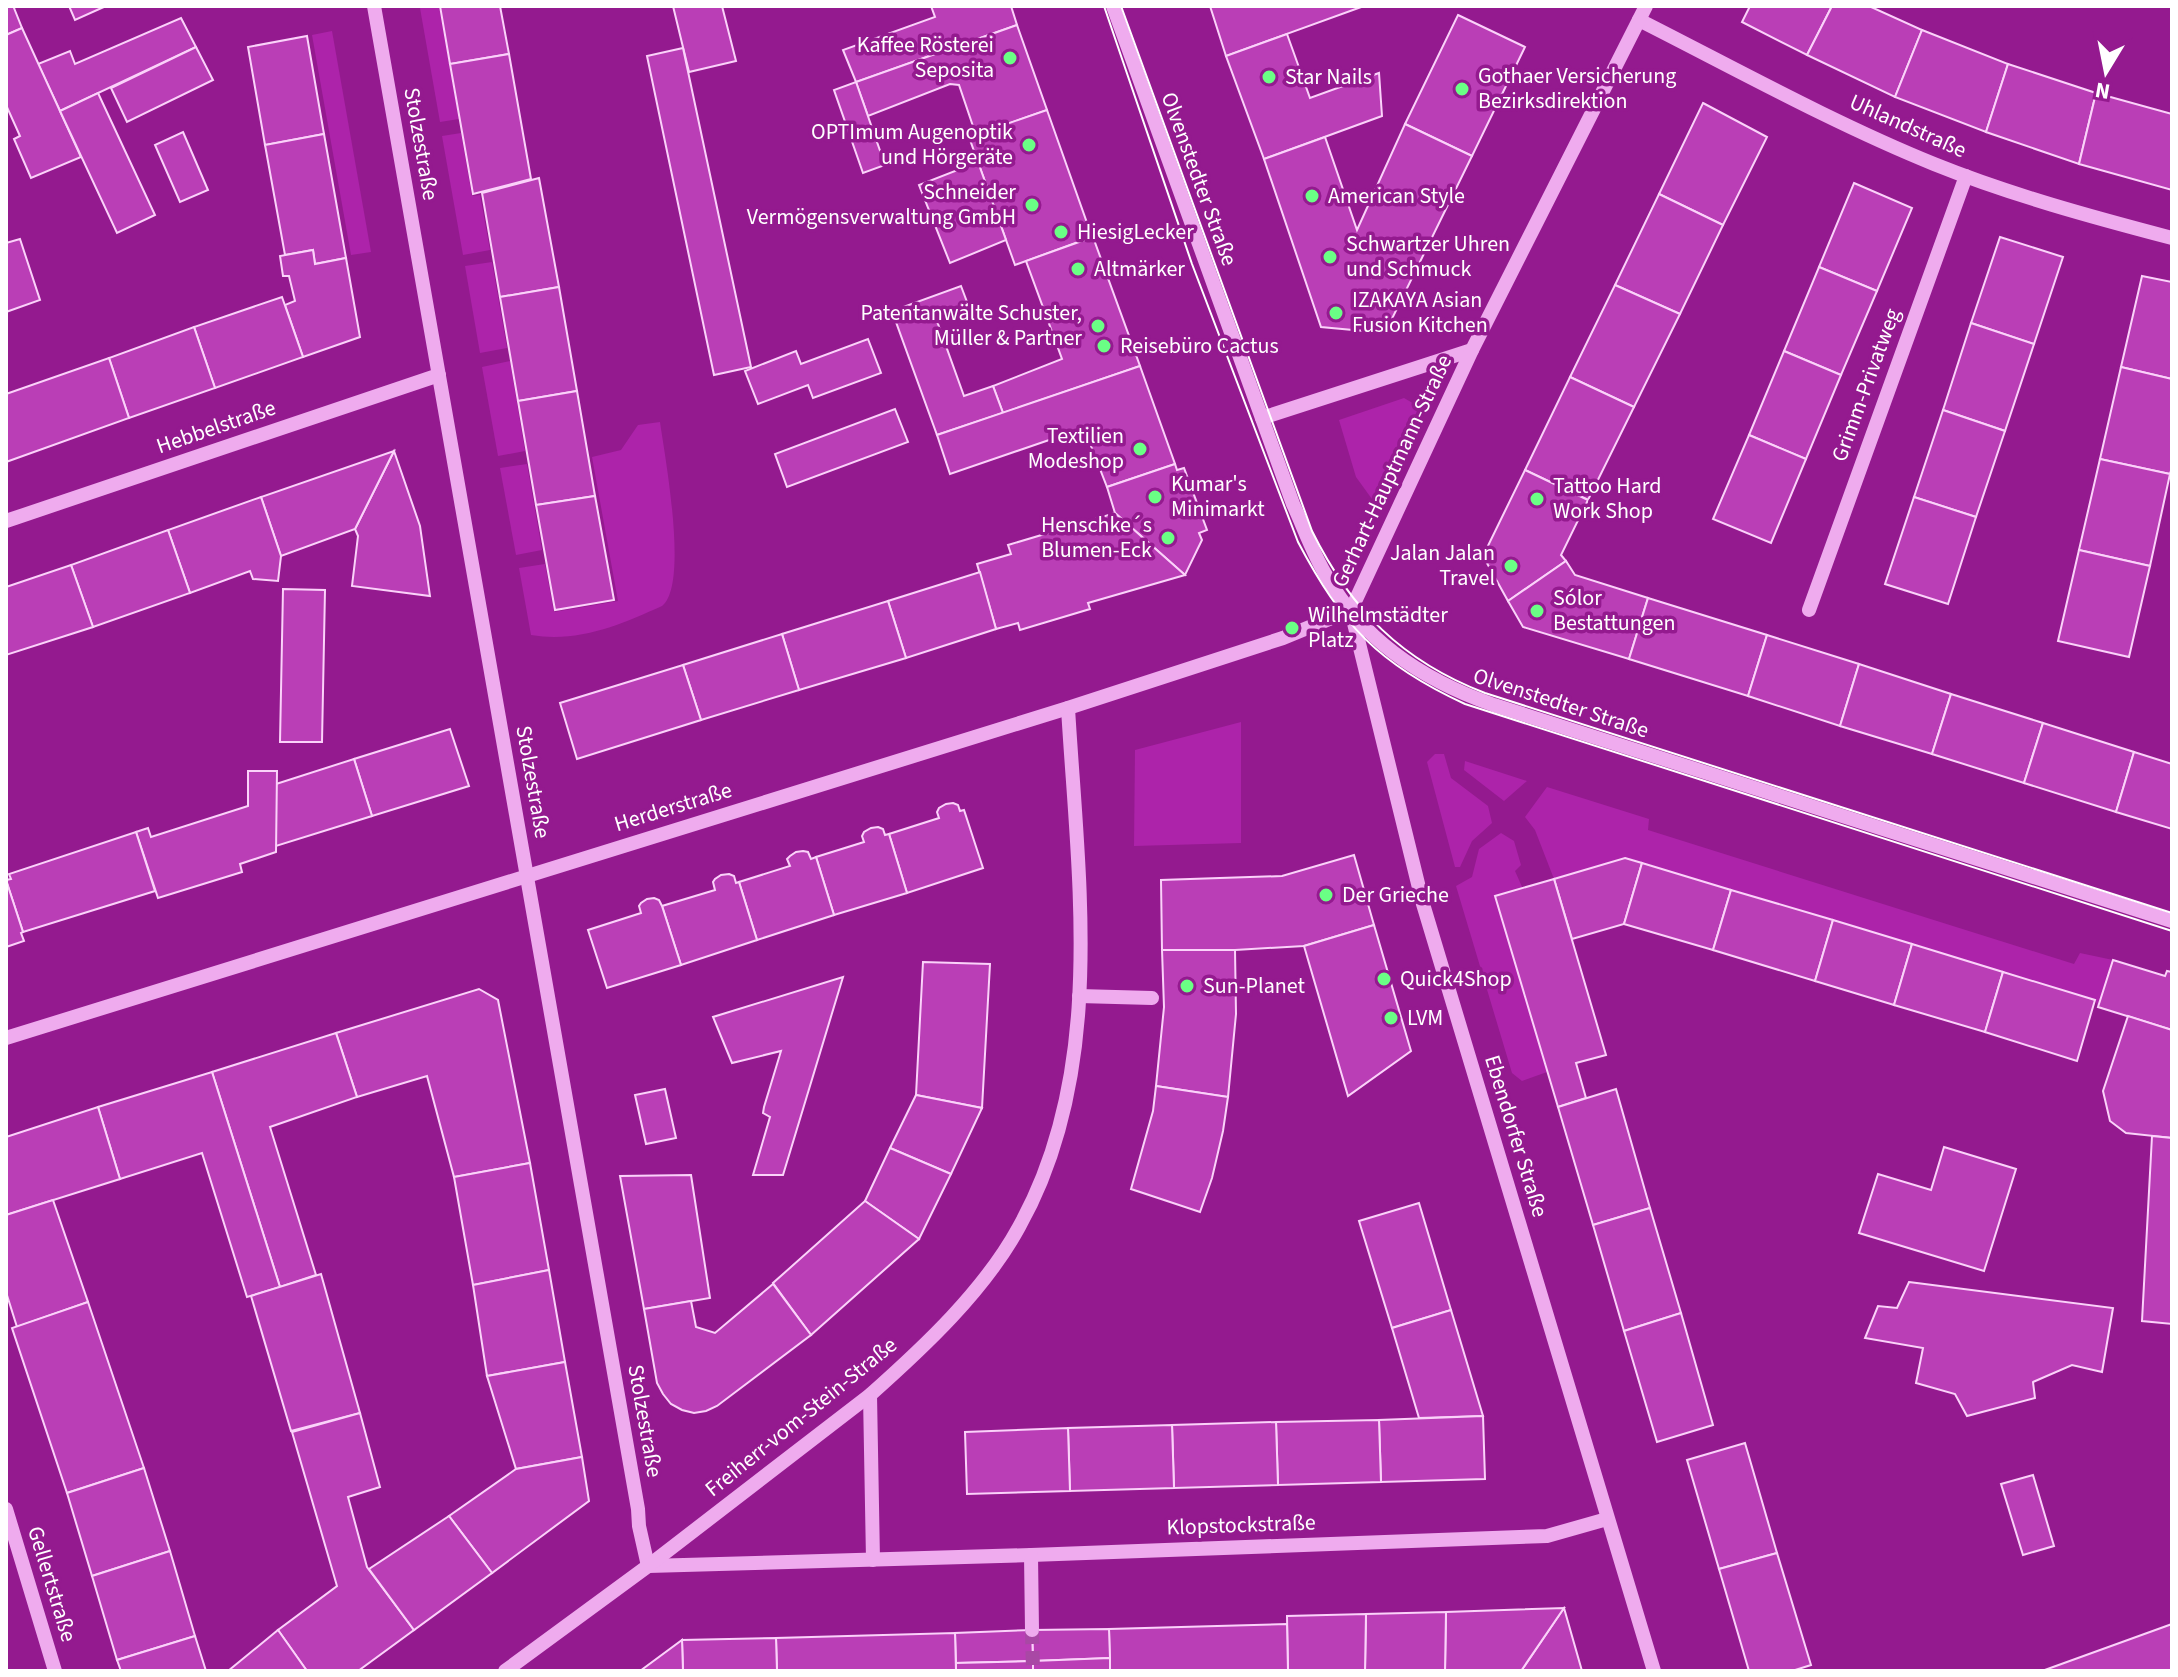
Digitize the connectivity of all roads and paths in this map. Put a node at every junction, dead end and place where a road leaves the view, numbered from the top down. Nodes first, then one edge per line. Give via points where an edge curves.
1 (374, 6) edge
2 (1113, 6) edge
3 (1646, 6) edge
4 (1639, 20) junction
5 (1966, 176) junction
6 (2172, 238) edge
7 (1472, 350) junction
8 (439, 375) junction
9 (1262, 418) junction
10 (6, 521) edge
11 (1351, 610) junction
12 (1809, 610) dead end
13 (1068, 708) junction
14 (527, 875) junction
15 (2172, 921) edge
16 (1079, 996) junction
17 (1152, 998) dead end
18 (6, 1038) edge
19 (870, 1395) junction
20 (6, 1509) edge
21 (1607, 1519) junction
22 (1031, 1555) junction
23 (873, 1560) junction
24 (648, 1566) junction
25 (1032, 1630) tunnel mouth
26 (55, 1671) edge
27 (505, 1671) edge
28 (1654, 1671) edge

1 - 8 street, Stolzestraße
2 - 9 street, Olvenstedter Straße
3 - 4 street, Gerhart-Hauptmann-Straße
4 - 5 street, Uhlandstraße via 1843,122
4 - 7 street, Gerhart-Hauptmann-Straße
5 - 6 street, Uhlandstraße
5 - 12 street, Grimm-Privatweg
7 - 9 street, Gerhart-Hauptmann-Straße
7 - 11 street, Gerhart-Hauptmann-Straße
8 - 10 street, Hebbelstraße
8 - 14 street, Stolzestraße
9 - 11 street, Olvenstedter Straße via 1320,564
11 - 13 street, Herderstraße via 1283,638
11 - 15 street, Olvenstedter Straße via 1406,664 1471,697
11 - 21 street, Ebendorfer Straße via 1423,904
13 - 14 street, Herderstraße
13 - 16 street, Freiherr-vom-Stein-Straße
14 - 18 street, Herderstraße
14 - 24 street, Stolzestraße
16 - 17 street
16 - 19 street, Freiherr-vom-Stein-Straße via 1064,1110 1042,1180 1018,1229 973,1292
19 - 23 street
19 - 24 street, Freiherr-vom-Stein-Straße
20 - 26 street, Gellertstraße
21 - 22 street, Klopstockstraße via 1547,1536
21 - 28 street, Ebendorfer Straße
22 - 23 street, Klopstockstraße
22 - 25 street
23 - 24 street, Klopstockstraße
24 - 27 street, Freiherr-vom-Stein-Straße

